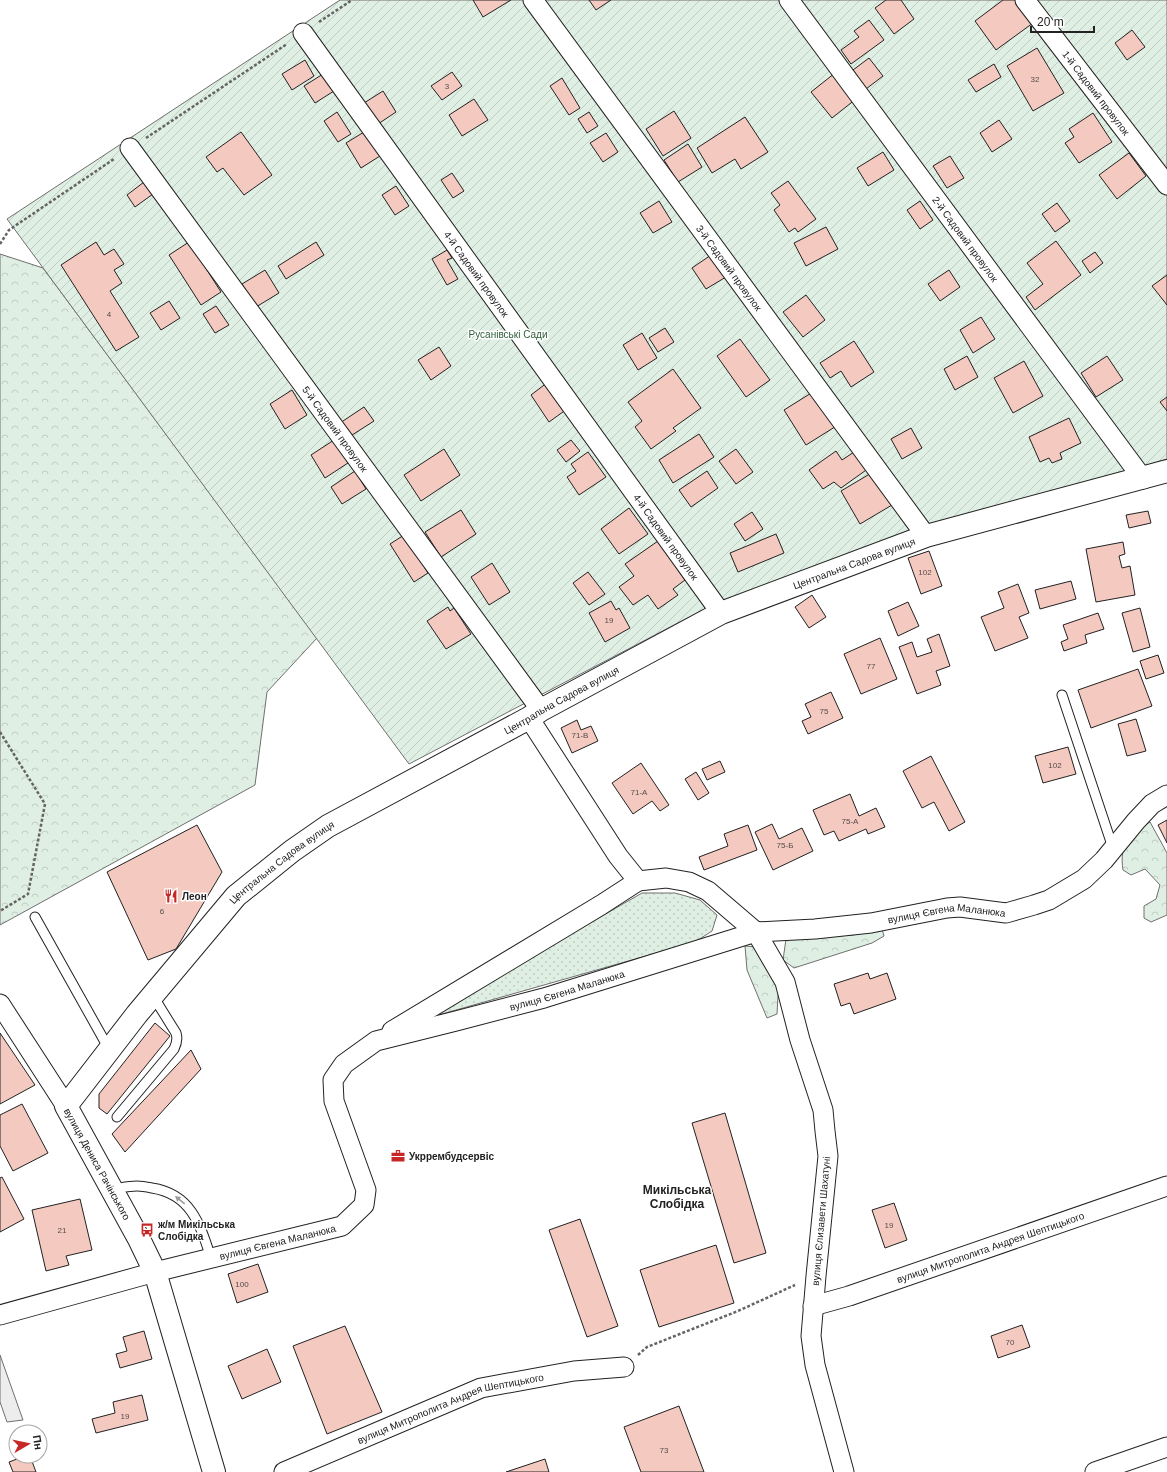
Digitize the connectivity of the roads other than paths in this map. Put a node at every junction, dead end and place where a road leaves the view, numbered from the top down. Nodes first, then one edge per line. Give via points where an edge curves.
1 (533, 0) edge
2 (789, 0) edge
3 (1025, 0) edge
4 (303, 33) road end
5 (130, 148) road end
6 (1167, 185) edge
7 (1167, 471) edge
8 (1143, 478) junction
9 (926, 536) junction
10 (721, 613) junction
11 (1062, 695) dead end
12 (535, 714) junction
13 (1167, 795) edge
14 (1113, 848) junction
15 (638, 881) junction
16 (36, 917) dead end
17 (756, 932) junction
18 (153, 996) junction
19 (0, 1004) edge
20 (376, 1040) junction
21 (109, 1050) junction
22 (66, 1106) junction
23 (117, 1117) dead end
24 (1167, 1186) edge
25 (111, 1189) junction
26 (211, 1258) junction
27 (154, 1272) junction
28 (813, 1306) junction
29 (0, 1315) edge
30 (624, 1367) road end
31 (1167, 1447) edge
32 (214, 1472) edge
33 (284, 1472) edge
34 (844, 1472) edge
35 (1095, 1472) edge

1 - 9 street, 3-й Садовий провулок
2 - 8 street, 2-й Садовий провулок
3 - 6 street, 1-й Садовий провулок
4 - 10 street, 4-й Садовий провулок
5 - 12 street, 5-й Садовий провулок
7 - 8 main road, Центральна Садова вулиця
8 - 9 main road, Центральна Садова вулиця
9 - 10 main road, Центральна Садова вулиця
10 - 12 main road, Центральна Садова вулиця
11 - 14 lane
12 - 15 street via 618,856
12 - 18 main road, Центральна Садова вулиця via 328,826 292,851 236,896
13 - 14 street, вулиця Євгена Маланюка via 1152,804
14 - 17 street, вулиця Євгена Маланюка via 1084,879 1049,900 1017,911 1006,913 960,907 947,908 871,923
15 - 17 street, вулиця Євгена Маланюка via 666,878 689,882 708,891
15 - 20 street, вулиця Євгена Маланюка
16 - 21 lane
17 - 20 street, вулиця Євгена Маланюка via 544,998
17 - 28 street, вулиця Єлизавети Шахатуні via 785,982 800,1040 823,1110 828,1156
18 - 21 main road, Центральна Садова вулиця
18 - 23 lane via 176,1033 177,1043
19 - 22 street, вулиця Дениса Рачінського
20 - 26 street, вулиця Євгена Маланюка via 344,1064 333,1080 334,1101 366,1190 364,1205 342,1226
21 - 22 main road, Центральна Садова вулиця
22 - 25 main road, вулиця Дениса Рачінського
24 - 28 street, вулиця Митрополита Андрея Шептицького via 849,1296
26 -> 25 lane via 204,1236 193,1214 182,1200 166,1190 138,1186
25 - 27 main road, вулиця Дениса Рачінського
26 - 27 street, вулиця Євгена Маланюка
27 - 29 street, вулиця Євгена Маланюка
27 - 32 main road, вулиця Дениса Рачінського
28 - 34 street, вулиця Єлизавети Шахатуні via 811,1336 815,1365
30 - 33 street, вулиця Митрополита Андрея Шептицького via 574,1371 481,1388
31 - 35 street

